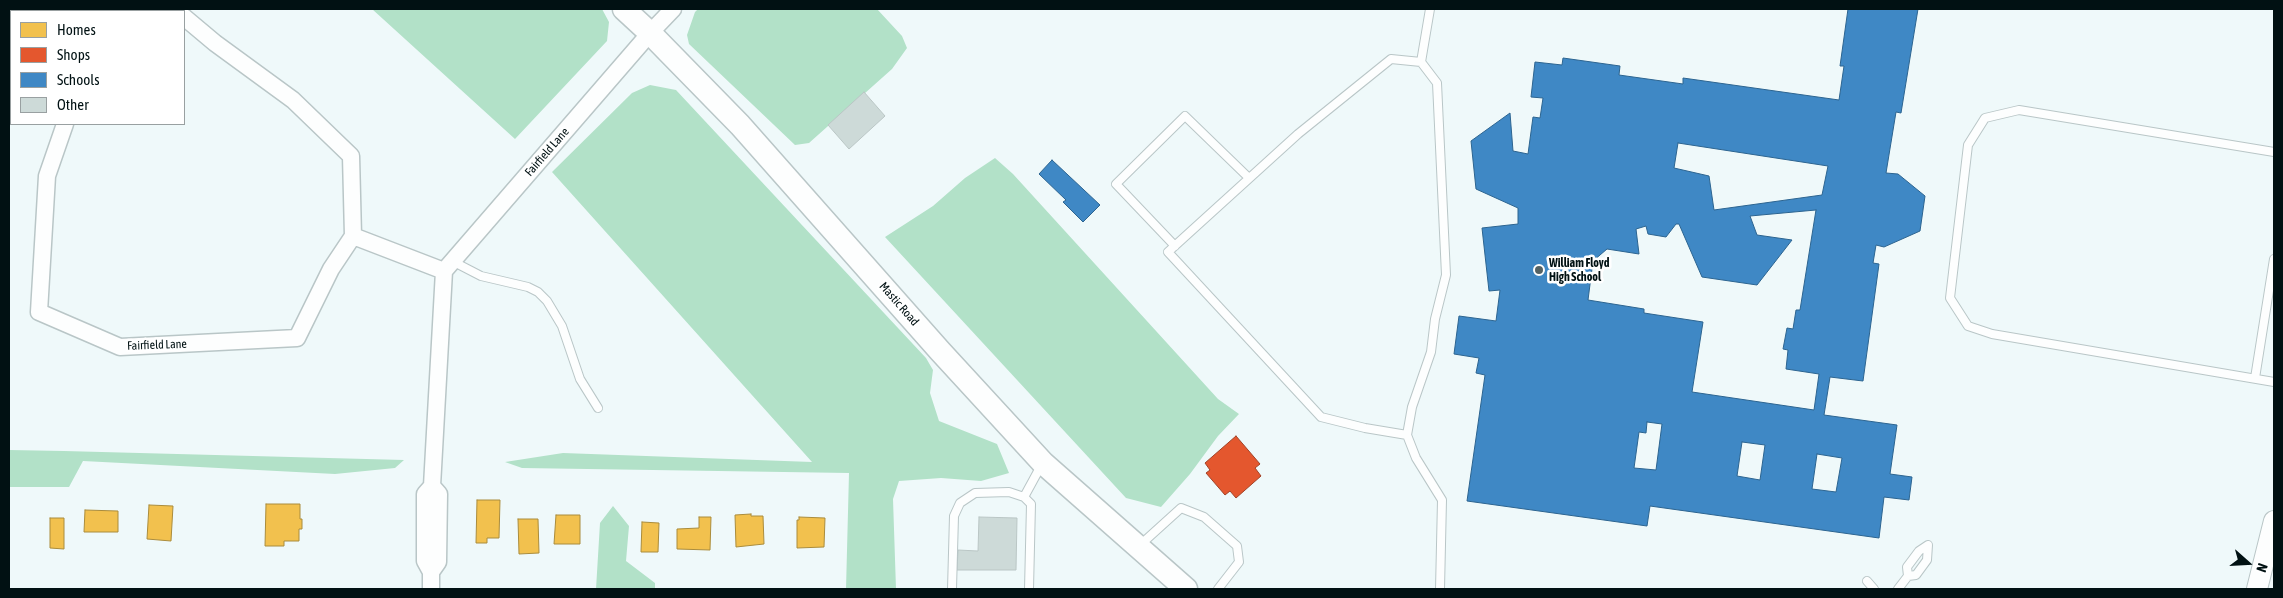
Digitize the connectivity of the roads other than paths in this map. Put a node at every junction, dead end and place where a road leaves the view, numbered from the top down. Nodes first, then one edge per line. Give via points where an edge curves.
1 (624, 9) edge
2 (673, 9) edge
3 (1430, 9) edge
4 (185, 18) edge
5 (650, 33) junction
6 (1422, 62) junction
7 (65, 125) edge
8 (2274, 152) edge
9 (1249, 178) junction
10 (354, 236) junction
11 (1175, 246) junction
12 (2274, 258) edge
13 (448, 266) junction
14 (2255, 378) junction
15 (2274, 382) edge
16 (598, 408) dead end
17 (1408, 435) junction
18 (1043, 462) junction
19 (1024, 497) junction
20 (2274, 520) edge
21 (1138, 547) junction
22 (1908, 576) dead end
23 (1168, 581) edge
24 (1867, 581) dead end
25 (431, 589) edge
26 (952, 589) edge
27 (1030, 589) edge
28 (1186, 589) edge
29 (1218, 589) edge
30 (1440, 589) edge
31 (1874, 589) edge
32 (1898, 589) edge
33 (2257, 589) edge

1 - 5 main road, Mastic Road
2 - 5 street, Fairfield Lane
3 - 6 lane
4 - 10 street via 215,44 293,100 351,156
5 - 13 street, Fairfield Lane
5 - 18 main road, Mastic Road via 740,125
6 - 9 lane via 1391,58
6 - 17 lane via 1437,83 1446,275 1431,352 1412,407
7 - 10 street, Fairfield Lane via 47,176 39,312 120,347 297,338 331,269
8 - 14 lane via 2019,110 1986,118 1968,145 1950,298 1968,326 1992,334
9 - 11 lane
9 - 11 lane via 1185,116 1116,184
10 - 13 street
11 - 17 lane via 1168,252 1320,417
12 - 14 lane
13 - 16 lane via 538,292 562,326 580,379
13 - 25 street via 432,486 439,494 438,562 431,572
14 - 15 lane
17 - 30 lane via 1416,458 1442,500
18 - 19 lane
18 - 21 main road, Mastic Road
19 - 26 lane via 1009,492 975,493 960,503 954,516
19 - 27 lane via 1031,504
20 - 33 street
21 - 23 main road, Mastic Road
21 - 29 lane via 1181,508 1204,517 1237,546 1240,562
22 - 32 lane
23 - 28 main road, Mastic Road
24 - 31 lane

